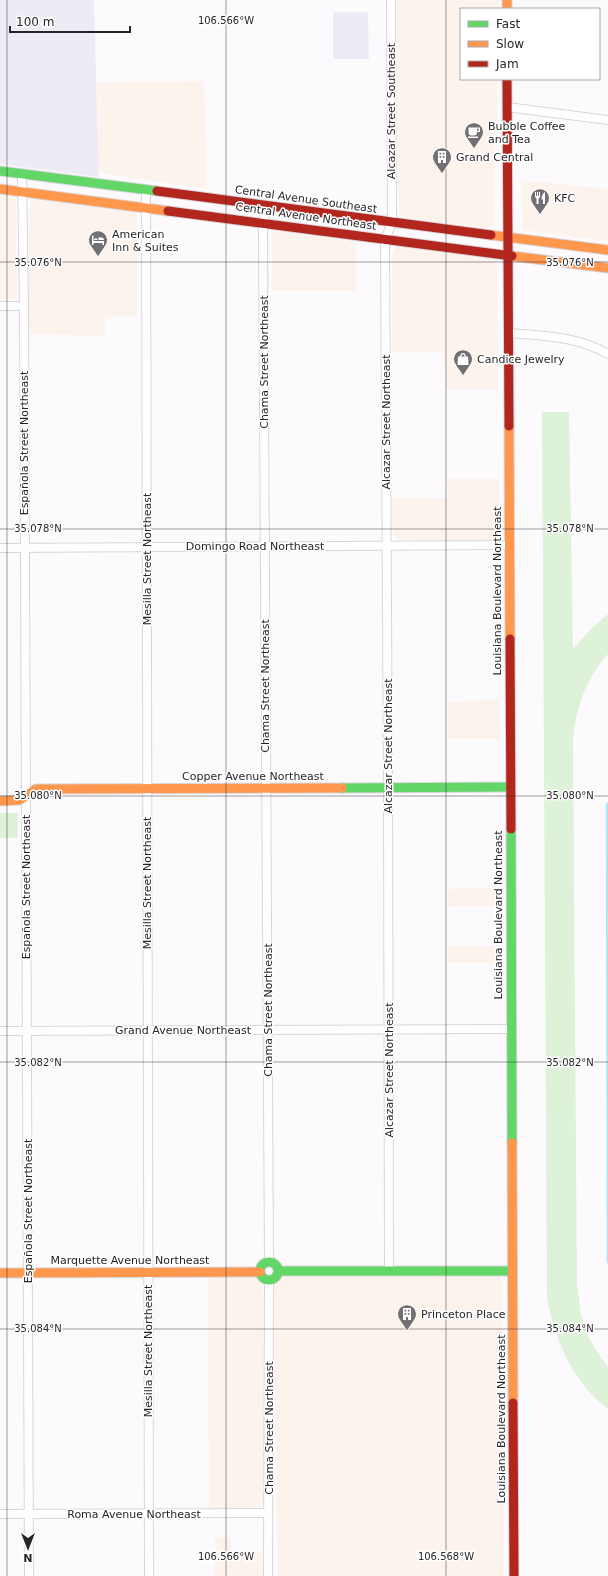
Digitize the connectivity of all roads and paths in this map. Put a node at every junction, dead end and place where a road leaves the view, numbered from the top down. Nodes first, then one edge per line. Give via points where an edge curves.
1 (391, 0) edge
2 (507, 80) edge
3 (507, 107) junction
4 (608, 120) edge
5 (0, 171) edge
6 (22, 174) junction
7 (0, 189) edge
8 (146, 189) junction
9 (22, 192) junction
10 (265, 205) junction
11 (146, 207) junction
12 (263, 223) junction
13 (392, 223) junction
14 (508, 237) junction
15 (385, 239) junction
16 (608, 250) edge
17 (508, 254) junction
18 (608, 268) edge
19 (0, 306) edge
20 (24, 306) junction
21 (508, 333) junction
22 (608, 354) edge
23 (509, 545) junction
24 (264, 546) junction
25 (387, 546) junction
26 (24, 547) junction
27 (146, 547) junction
28 (0, 548) edge
29 (510, 787) junction
30 (147, 788) junction
31 (388, 788) junction
32 (266, 789) junction
33 (25, 798) junction
34 (0, 801) edge
35 (511, 1028) junction
36 (147, 1030) junction
37 (268, 1030) junction
38 (389, 1030) junction
39 (0, 1031) edge
40 (27, 1031) junction
41 (269, 1262) junction
42 (389, 1270) junction
43 (279, 1271) junction
44 (512, 1271) junction
45 (148, 1272) junction
46 (260, 1272) junction
47 (0, 1273) edge
48 (28, 1273) junction
49 (269, 1281) junction
50 (149, 1513) junction
51 (268, 1513) junction
52 (0, 1514) edge
53 (29, 1514) junction
54 (29, 1576) edge
55 (149, 1576) edge
56 (268, 1576) edge
57 (514, 1576) edge

1 - 13 street, Alcazar Street Southeast
2 - 3 main road, Louisiana Boulevard Northeast
3 - 4 street
3 - 14 main road, Louisiana Boulevard Northeast
5 - 6 main road, Central Avenue Southeast
6 - 8 main road, Central Avenue Southeast
6 - 9 street, Española Street Northeast
7 - 9 main road, Central Avenue Northeast
8 - 10 main road, Central Avenue Southeast
8 - 11 street, Mesilla Street Northeast
9 - 11 main road, Central Avenue Northeast
9 - 20 street, Española Street Northeast
10 - 12 street, Chama Street Northeast
10 - 13 main road, Central Avenue Southeast
11 - 12 main road, Central Avenue Northeast
11 - 27 street, Mesilla Street Northeast
12 - 15 main road, Central Avenue Northeast
12 - 24 street, Chama Street Northeast
13 - 14 main road, Central Avenue Southeast
13 - 15 street, Alcazar Street Northeast
14 - 16 main road, Central Avenue Southeast
14 - 17 main road, Louisiana Boulevard Northeast
15 - 17 main road, Central Avenue Northeast
15 - 25 street, Alcazar Street Northeast
17 - 18 main road, Central Avenue Northeast
17 - 21 main road, Louisiana Boulevard Northeast
19 - 20 street
20 - 26 street, Española Street Northeast
21 - 22 street via 575,340 590,344
21 - 23 main road, Louisiana Boulevard Northeast
23 - 25 street, Domingo Road Northeast
23 - 29 main road, Louisiana Boulevard Northeast
24 - 25 street, Domingo Road Northeast
24 - 27 street, Domingo Road Northeast
24 - 32 street, Chama Street Northeast
25 - 31 street, Alcazar Street Northeast
26 - 27 street, Domingo Road Northeast
26 - 28 street, Domingo Road Northeast
26 - 33 street, Española Street Northeast
27 - 30 street, Mesilla Street Northeast
29 - 31 main road, Copper Avenue Northeast
29 - 35 main road, Louisiana Boulevard Northeast
30 - 32 main road, Copper Avenue Northeast
30 - 33 main road, Copper Avenue Northeast via 36,789
30 - 36 street, Mesilla Street Northeast
31 - 32 main road, Copper Avenue Northeast
31 - 38 street, Alcazar Street Northeast
32 - 37 street, Chama Street Northeast
33 - 34 main road, Copper Avenue Northeast
33 - 40 street, Española Street Northeast
35 - 38 street, Grand Avenue Northeast
35 - 44 main road, Louisiana Boulevard Northeast
36 - 37 street, Grand Avenue Northeast
36 - 40 street, Grand Avenue Northeast
36 - 45 street, Mesilla Street Northeast
37 - 38 street, Grand Avenue Northeast
37 - 41 street, Chama Street Northeast
38 - 42 street, Alcazar Street Northeast
39 - 40 street, Grand Avenue Northeast
40 - 48 street, Española Street Northeast
41 - 43 main road
41 - 46 main road via 264,1264
42 - 43 main road
42 - 44 main road
43 - 49 main road via 275,1279
44 - 57 main road, Louisiana Boulevard Northeast
45 - 46 main road, Marquette Avenue Northeast
45 - 48 main road, Marquette Avenue Northeast
45 - 50 street, Mesilla Street Northeast
46 - 49 main road via 264,1279
47 - 48 main road, Marquette Avenue Northeast
48 - 53 street, Española Street Northeast
49 - 51 street, Chama Street Northeast
50 - 51 street, Roma Avenue Northeast
50 - 53 street, Roma Avenue Northeast
50 - 55 street, Mesilla Street Northeast
51 - 56 street, Chama Street Northeast
52 - 53 street, Roma Avenue Northeast
53 - 54 street, Española Street Northeast

